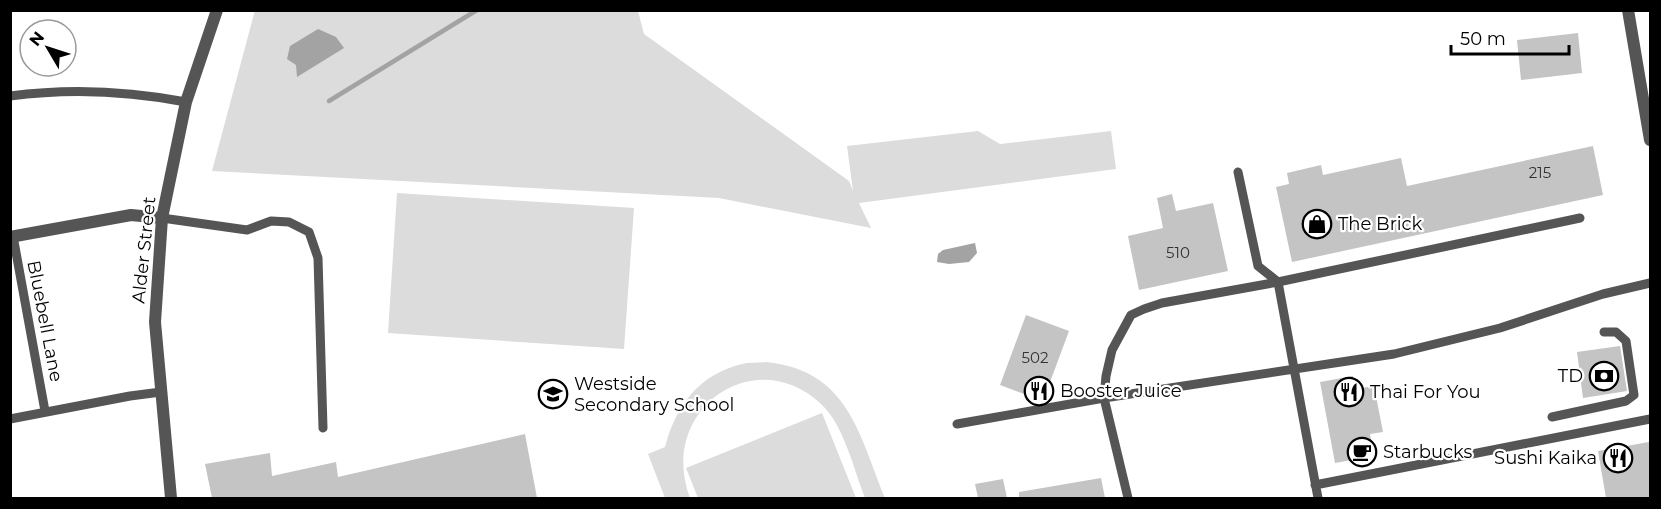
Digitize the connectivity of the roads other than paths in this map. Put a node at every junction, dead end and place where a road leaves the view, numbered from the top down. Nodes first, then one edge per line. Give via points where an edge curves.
1 (217, 10) edge
2 (1628, 10) edge
3 (10, 96) edge
4 (186, 102) junction
5 (1648, 109) edge
6 (1650, 140) edge
7 (1238, 172) dead end
8 (162, 218) junction
9 (1581, 218) dead end
10 (12, 236) edge
11 (1278, 282) junction
12 (1650, 283) edge
13 (1604, 332) dead end
14 (1293, 369) junction
15 (161, 392) junction
16 (1104, 398) junction
17 (45, 411) junction
18 (1552, 417) dead end
19 (10, 419) edge
20 (1648, 420) edge
21 (957, 424) dead end
22 (323, 428) dead end
23 (1315, 485) junction
24 (171, 498) edge
25 (1128, 498) edge
26 (1318, 498) edge

1 - 4 street, Alder Street
2 - 5 street
3 - 4 lane via 83,91 140,93
4 - 8 street, Alder Street
5 - 6 street
7 - 11 lane via 1258,266
8 - 10 street via 131,215
8 - 15 street, Alder Street via 155,322
8 - 22 lane via 246,230 271,221 289,222 309,232 318,258
9 - 11 lane
10 - 17 lane, Bluebell Lane
11 - 14 lane
11 - 16 lane via 1162,303 1131,315 1112,350
12 - 14 lane via 1500,328 1394,354
13 - 18 lane via 1616,332 1626,341 1634,395 1626,401
14 - 16 lane
14 - 23 lane
15 - 17 lane
15 - 24 street, Alder Street
16 - 21 lane
16 - 25 lane
17 - 19 lane
20 - 23 lane
23 - 26 lane

